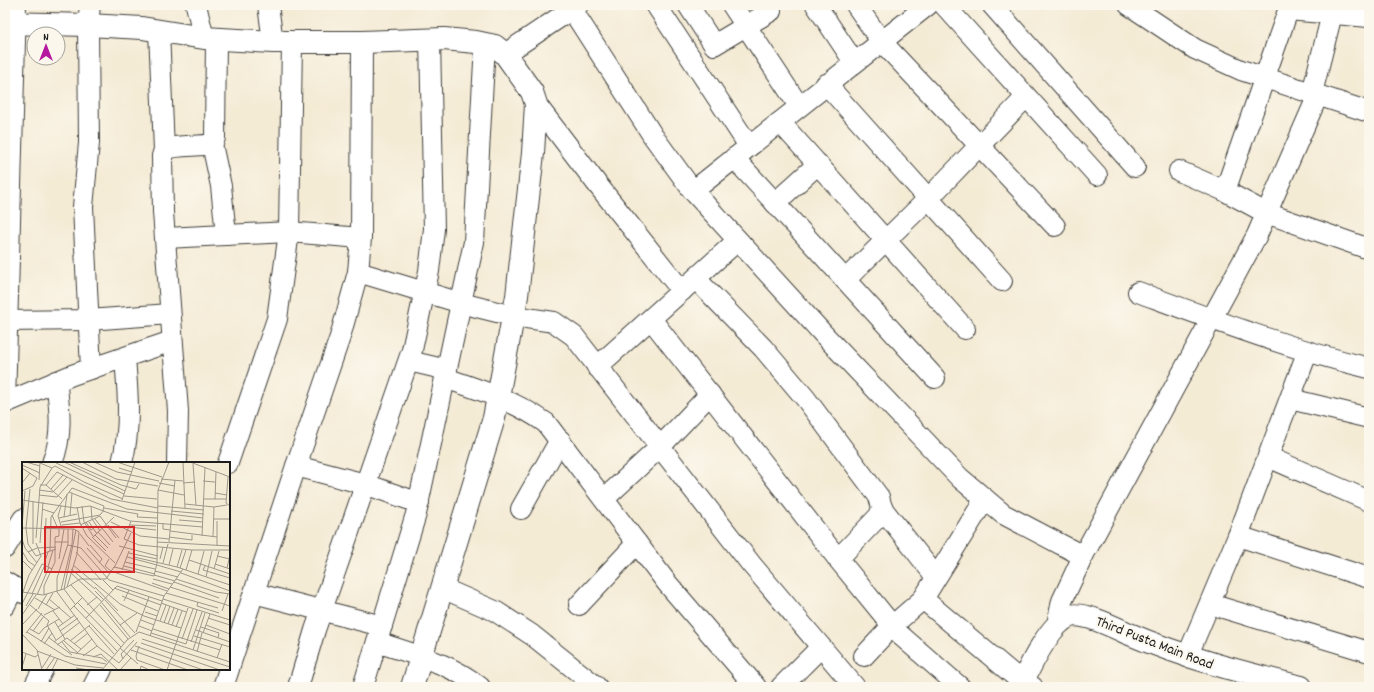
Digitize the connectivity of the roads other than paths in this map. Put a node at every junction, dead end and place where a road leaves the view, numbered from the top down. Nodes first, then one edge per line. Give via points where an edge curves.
1 (196, 5) edge
2 (268, 5) edge
3 (656, 5) edge
4 (688, 5) edge
5 (732, 5) edge
6 (816, 5) edge
7 (856, 5) edge
8 (928, 5) edge
9 (944, 5) edge
10 (992, 5) edge
11 (1129, 5) edge
12 (573, 6) edge
13 (773, 7) edge
14 (1289, 7) edge
15 (1332, 14) junction
16 (89, 15) edge
17 (12, 17) edge
18 (1369, 17) edge
19 (746, 26) junction
20 (159, 30) junction
21 (210, 38) junction
22 (430, 40) junction
23 (282, 42) junction
24 (362, 42) junction
25 (881, 42) junction
26 (485, 44) junction
27 (505, 54) junction
28 (854, 62) junction
29 (1264, 78) junction
30 (826, 84) junction
31 (1315, 94) junction
32 (1026, 97) junction
33 (536, 104) junction
34 (799, 106) junction
35 (1369, 112) edge
36 (780, 122) junction
37 (212, 144) junction
38 (750, 146) junction
39 (979, 146) junction
40 (164, 150) junction
41 (734, 158) junction
42 (818, 164) junction
43 (1135, 167) dead end
44 (1179, 171) dead end
45 (1097, 175) dead end
46 (693, 191) junction
47 (1225, 191) junction
48 (928, 199) junction
49 (775, 203) junction
50 (1266, 213) junction
51 (1055, 226) dead end
52 (289, 232) junction
53 (226, 235) junction
54 (165, 238) junction
55 (361, 238) junction
56 (886, 240) junction
57 (737, 241) junction
58 (1369, 249) edge
59 (7, 253) edge
60 (358, 272) junction
61 (845, 280) junction
62 (1002, 281) dead end
63 (689, 285) junction
64 (424, 292) junction
65 (1138, 292) dead end
66 (461, 303) junction
67 (170, 314) junction
68 (513, 316) junction
69 (651, 319) junction
70 (1212, 319) junction
71 (88, 320) junction
72 (6, 321) edge
73 (965, 328) dead end
74 (172, 341) junction
75 (1307, 352) junction
76 (125, 358) junction
77 (409, 361) junction
78 (597, 367) junction
79 (1369, 368) edge
80 (91, 369) junction
81 (446, 374) junction
82 (935, 378) dead end
83 (56, 382) junction
84 (710, 394) junction
85 (498, 396) junction
86 (1290, 400) junction
87 (5, 403) edge
88 (1369, 418) edge
89 (560, 440) junction
90 (660, 447) junction
91 (1268, 457) junction
92 (52, 462) edge
93 (122, 462) edge
94 (177, 462) edge
95 (228, 462) edge
96 (296, 466) junction
97 (365, 484) junction
98 (604, 499) junction
99 (985, 499) junction
100 (1369, 501) edge
101 (419, 503) junction
102 (882, 508) junction
103 (521, 509) dead end
104 (22, 521) edge
105 (1238, 536) junction
106 (637, 543) junction
107 (5, 548) edge
108 (1083, 556) junction
109 (838, 559) junction
110 (936, 577) junction
111 (1369, 578) edge
112 (14, 587) edge
113 (442, 588) junction
114 (254, 593) junction
115 (923, 599) junction
116 (1210, 604) junction
117 (5, 605) edge
118 (579, 605) dead end
119 (322, 611) junction
120 (1057, 624) junction
121 (892, 626) junction
122 (380, 634) junction
123 (821, 647) junction
124 (1369, 652) edge
125 (420, 656) junction
126 (864, 656) dead end
127 (1187, 656) junction
128 (230, 666) edge
129 (42, 670) edge
130 (102, 670) edge
131 (229, 670) edge
132 (1025, 685) edge
133 (34, 687) edge
134 (93, 687) edge
135 (223, 687) edge
136 (298, 687) edge
137 (363, 687) edge
138 (412, 687) edge
139 (480, 687) edge
140 (597, 687) edge
141 (756, 687) edge
142 (781, 687) edge
143 (855, 687) edge
144 (960, 687) edge
145 (1301, 687) edge

1 - 21 street
2 - 23 street
3 - 38 street
4 - 19 street via 714,45
5 - 19 street
6 - 28 street
7 - 25 street
8 - 25 street
9 - 32 street
10 - 43 street
11 - 29 street via 1195,48
12 - 27 street
12 - 46 street via 649,130
13 - 19 street
14 - 15 street
14 - 29 street
15 - 18 street
15 - 31 street
16 - 17 street
16 - 20 street
16 - 71 street via 88,143 83,207
17 - 59 street
19 - 34 street
20 - 21 street
20 - 40 street
21 - 23 street
21 - 37 street via 216,133
22 - 24 street
22 - 26 street via 455,39
22 - 64 street via 434,229
23 - 24 street
23 - 52 street
24 - 55 street
25 - 28 street
25 - 39 street
26 - 27 street via 494,46
26 - 66 street via 474,242
27 - 33 street via 532,92
28 - 30 street
29 - 31 street
29 - 47 street
30 - 34 street
30 - 48 street
31 - 35 street
31 - 50 street
32 - 39 street
32 - 45 street
33 - 63 street via 597,184
33 - 68 street via 528,198
34 - 36 street
36 - 38 street
36 - 42 street
37 - 40 street via 196,147 171,146
37 - 53 street via 222,186
38 - 41 street
39 - 48 street
39 - 51 street
40 - 54 street via 162,166
41 - 46 street
41 - 49 street
42 - 49 street
42 - 56 street
44 - 47 street
46 - 57 street
47 - 50 street
48 - 56 street
48 - 62 street
49 - 61 street
50 - 58 street
50 - 70 street
52 - 53 street
52 - 55 street
52 - 95 street via 277,319
53 - 54 street
54 - 67 street
55 - 60 street
56 - 61 street
56 - 73 street
57 - 63 street
57 - 99 street via 960,478
59 - 72 street
60 - 64 street
60 - 96 street via 351,303
61 - 82 street
63 - 69 street
63 - 102 street via 763,348 879,497
64 - 66 street
64 - 77 street
65 - 70 street
66 - 68 street
66 - 81 street
67 - 71 street
67 - 74 street
68 - 78 street via 554,322 566,329
68 - 85 street
69 - 78 street
69 - 84 street
70 - 75 street
70 - 108 street via 1167,397
71 - 72 street
71 - 80 street
72 - 87 street
74 - 76 street
74 - 94 street via 178,412
75 - 79 street
75 - 86 street
76 - 80 street
76 - 93 street via 129,410
77 - 81 street
77 - 97 street
78 - 90 street
80 - 83 street
81 - 85 street
81 - 101 street
83 - 87 street
83 - 92 street via 60,435
84 - 90 street
84 - 109 street
85 - 89 street via 546,423
85 - 113 street via 494,418
86 - 88 street
86 - 91 street
89 - 98 street
89 - 103 street
90 - 98 street
90 - 123 street via 751,564
91 - 100 street
91 - 105 street
96 - 97 street
96 - 114 street
97 - 101 street
97 - 119 street
98 - 106 street
99 - 108 street via 1003,514
99 - 110 street
101 - 122 street
102 - 109 street via 879,516
102 - 110 street
104 - 107 street
105 - 111 street
105 - 116 street
106 - 118 street
106 - 141 street via 667,583
108 - 120 street via 1062,601
109 - 121 street
110 - 115 street
112 - 117 street
113 - 125 street
113 - 140 street via 495,611 532,635
114 - 119 street
114 - 128 street
115 - 121 street
115 - 132 street
116 - 124 street
116 - 127 street
119 - 122 street
119 - 136 street
120 - 127 street, Third Pusta Main Road via 1070,616 1093,618 1166,650
120 - 132 street
121 - 126 street
121 - 144 street
122 - 125 street
122 - 137 street
123 - 142 street
123 - 143 street
125 - 138 street
125 - 139 street via 459,672
127 - 145 street, Third Pusta Main Road
129 - 133 street
130 - 134 street
131 - 135 street

